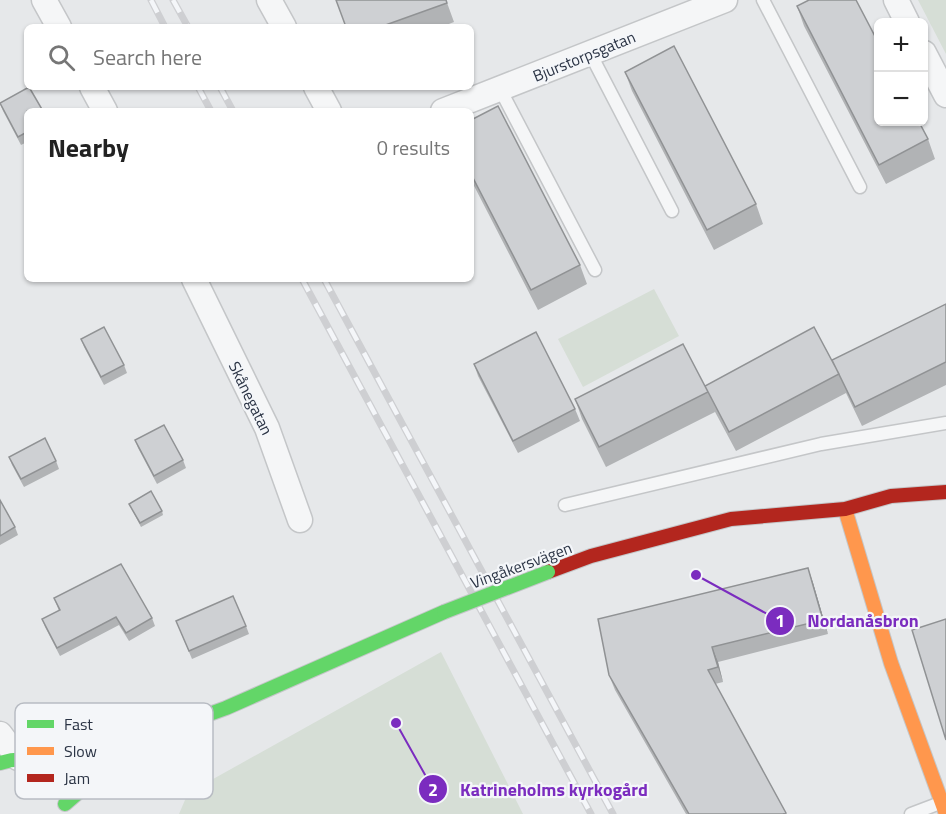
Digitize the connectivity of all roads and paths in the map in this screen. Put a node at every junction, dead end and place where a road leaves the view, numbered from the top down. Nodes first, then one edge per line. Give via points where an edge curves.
1 (44, 0) edge
2 (270, 0) edge
3 (725, 0) edge
4 (763, 0) edge
5 (896, 0) edge
6 (906, 18) edge
7 (57, 24) edge
8 (282, 24) edge
9 (590, 53) junction
10 (928, 61) edge
11 (500, 89) junction
12 (94, 90) edge
13 (318, 90) edge
14 (946, 96) edge
15 (103, 108) edge
16 (327, 108) edge
17 (451, 108) edge
18 (860, 187) dead end
19 (672, 211) dead end
20 (595, 270) dead end
21 (195, 282) edge
22 (946, 423) edge
23 (946, 492) edge
24 (565, 505) dead end
25 (845, 509) junction
26 (884, 513) dead end
27 (300, 520) dead end
28 (226, 708) junction
29 (213, 713) edge
30 (213, 715) edge
31 (0, 734) edge
32 (9, 761) edge
33 (944, 808) edge
34 (911, 814) edge

1 - 7 street
2 - 8 street
3 - 9 street, Bjurstorpsgatan
4 - 18 lane
5 - 6 street
9 - 11 street, Bjurstorpsgatan
9 - 19 lane
10 - 14 street
11 - 17 street, Bjurstorpsgatan
11 - 20 lane
12 - 15 street
13 - 16 street
21 - 27 street, Skånegatan via 267,428
22 - 24 lane via 821,444
23 - 25 main road, Vingåkersvägen via 891,496
25 - 26 main road, Vingåkersvägen
25 - 28 main road, Vingåkersvägen, bridge via 731,519 591,556 444,612
25 - 33 main road via 869,594
28 - 29 main road, Vingåkersvägen
28 - 30 main road, Vingåkersvägen
31 - 32 street
33 - 34 lane

